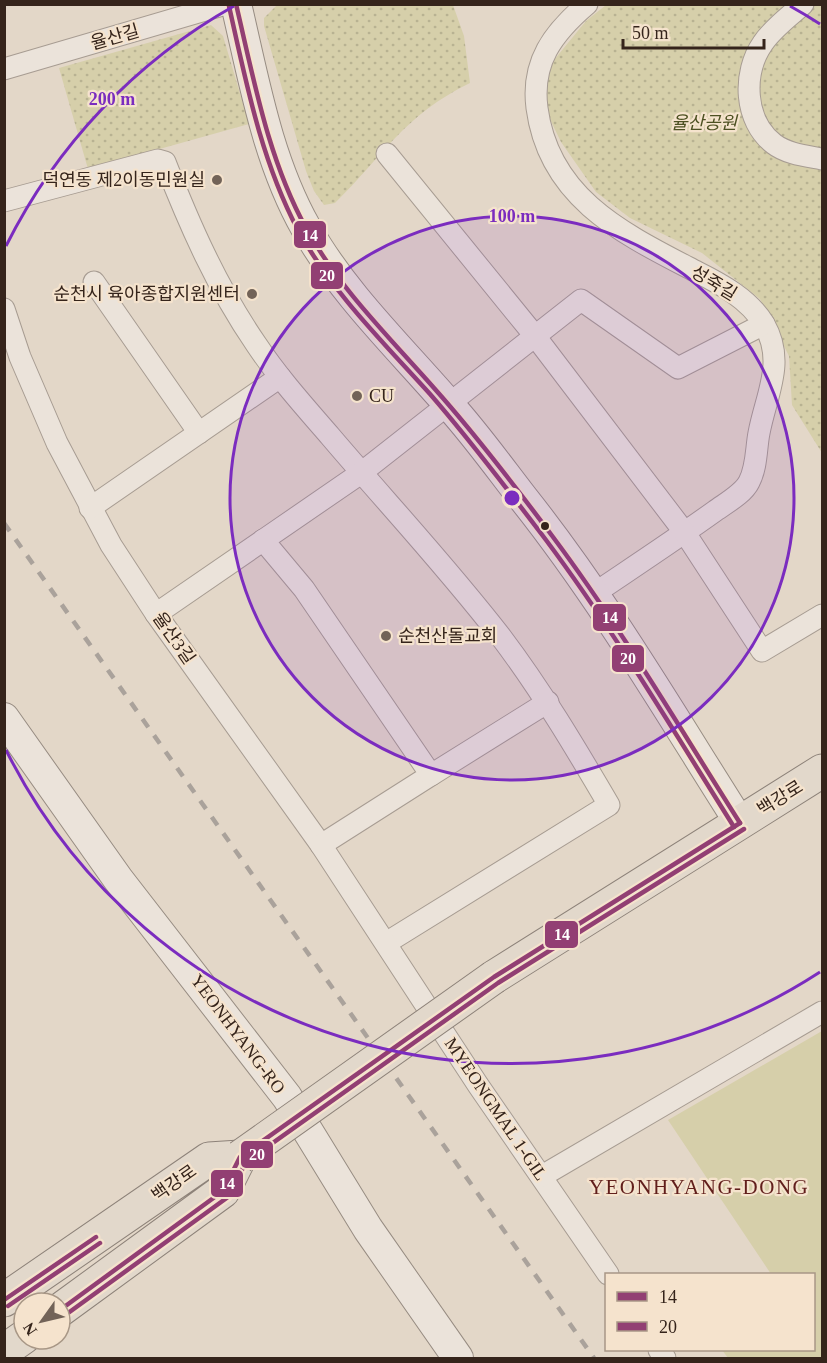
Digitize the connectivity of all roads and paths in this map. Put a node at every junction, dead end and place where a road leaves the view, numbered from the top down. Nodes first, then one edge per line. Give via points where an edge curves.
1 (226, 4) edge
2 (236, 4) edge
3 (587, 4) edge
4 (803, 4) edge
5 (4, 69) edge
6 (387, 154) dead end
7 (822, 159) edge
8 (4, 201) edge
9 (94, 282) dead end
10 (4, 309) edge
11 (764, 324) junction
12 (535, 336) junction
13 (279, 377) junction
14 (450, 406) junction
15 (199, 433) junction
16 (361, 473) junction
17 (90, 508) junction
18 (685, 533) junction
19 (263, 540) junction
20 (595, 593) junction
21 (156, 614) junction
22 (822, 615) edge
23 (548, 702) junction
24 (4, 718) edge
25 (822, 771) edge
26 (431, 775) junction
27 (740, 823) junction
28 (321, 844) junction
29 (386, 942) junction
30 (822, 1012) edge
31 (240, 1157) junction
32 (542, 1176) junction
33 (607, 1273) edge
34 (4, 1300) edge
35 (72, 1301) edge
36 (458, 1359) edge

1 - 5 street, 율산길
2 - 14 street via 269,140 305,227 342,280
3 - 11 street, 성죽길 via 556,34 535,79 543,139 560,171 586,206 601,218 626,236 731,291
4 - 7 street via 762,44 751,69 748,90 760,128 774,144
6 - 12 street
8 - 13 street via 158,160 165,162 189,225 217,282
9 - 15 street
10 - 17 street, 율산3길 via 39,404
11 - 12 street via 678,368 581,300
11 - 18 street, 성죽길 via 774,352 775,373 749,482
12 - 14 street
12 - 18 street
13 - 15 street
13 - 16 street
14 - 16 street
14 - 20 street
15 - 17 street
16 - 19 street
16 - 23 street via 480,611
17 - 21 street, 율산3길
18 - 20 street, 성죽길
18 - 22 street via 762,651
19 - 21 street
19 - 26 street via 304,589
20 - 27 street
21 - 28 street, 율산3길
23 - 26 street
23 - 29 street via 609,805
24 - 36 street, YEONHYANG-RO via 118,879 287,1097 368,1229
25 - 27 main road, 백강로
26 - 28 street
27 - 31 main road, 백강로, bridge via 494,978
28 - 29 street, 율산3길
29 - 32 street, MYEONGMAL 1-GIL
30 - 32 street
31 - 34 main road, 백강로 via 209,1159
31 - 35 main road, 백강로 via 224,1191
32 - 33 street, MYEONGMAL 1-GIL

